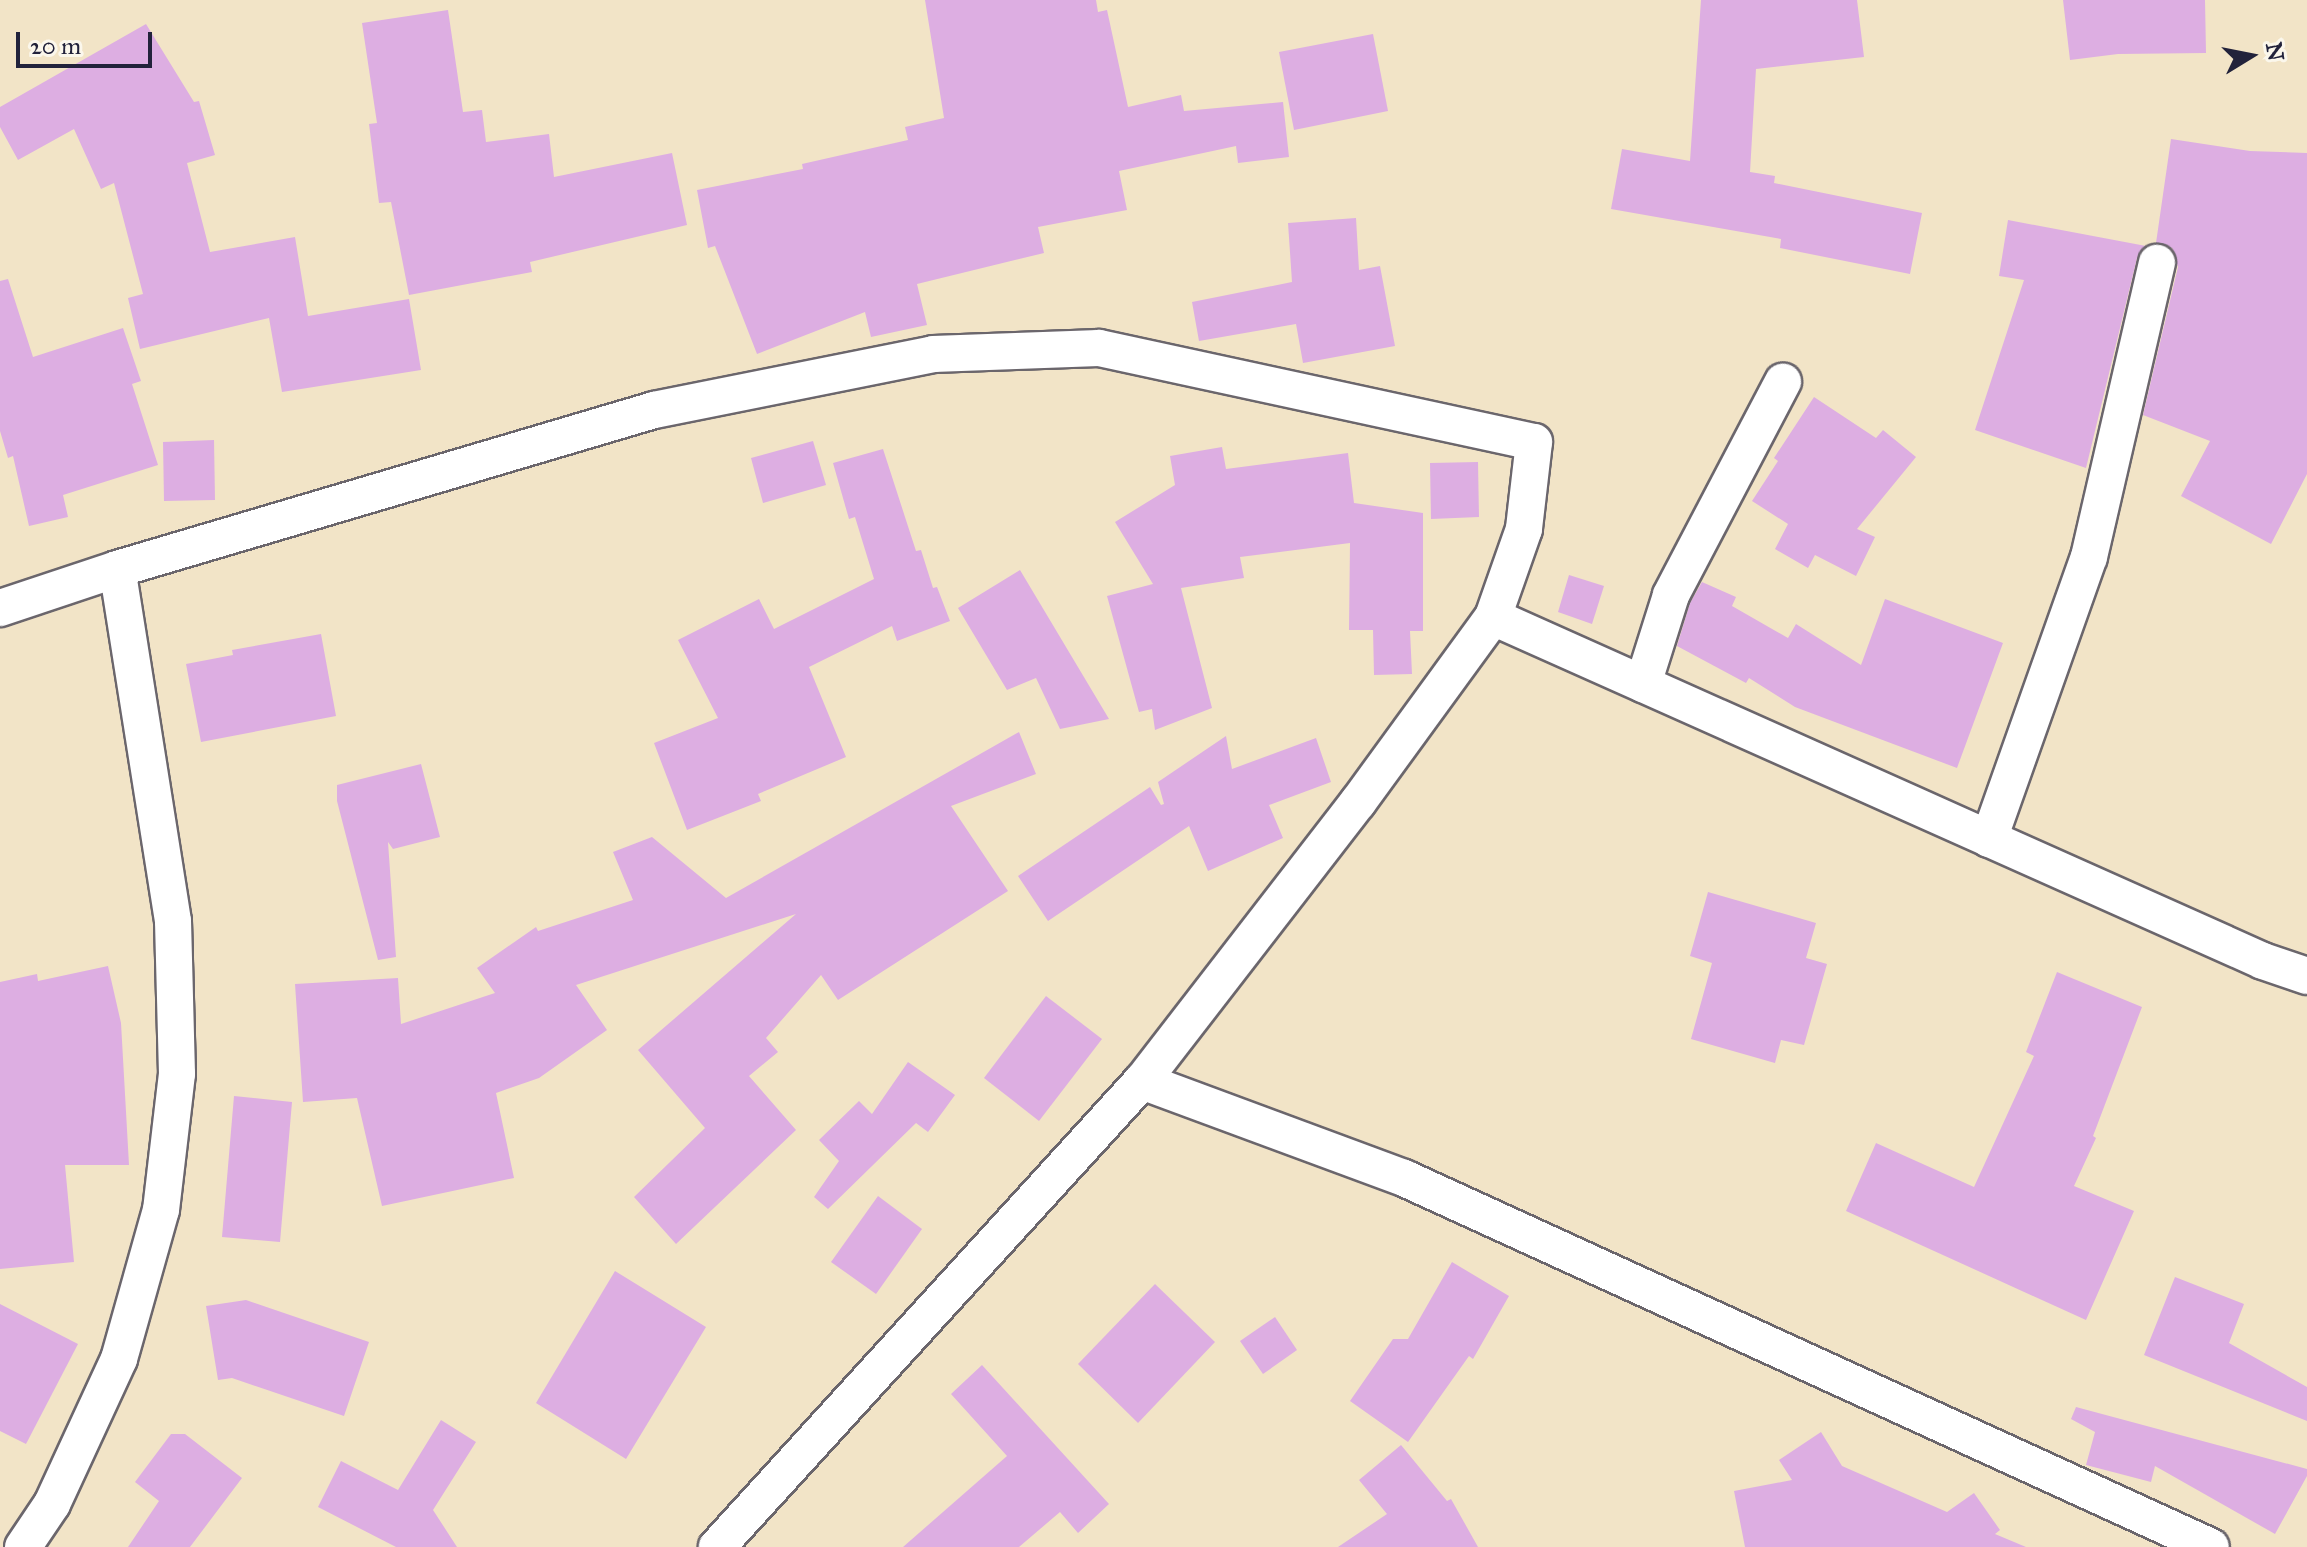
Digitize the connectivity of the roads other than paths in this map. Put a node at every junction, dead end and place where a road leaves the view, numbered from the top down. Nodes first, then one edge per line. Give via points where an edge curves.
1 (2157, 263) dead end
2 (1783, 382) dead end
3 (117, 569) junction
4 (0, 608) edge
5 (1493, 617) junction
6 (1643, 684) junction
7 (1989, 839) junction
8 (2307, 976) edge
9 (1142, 1081) junction
10 (23, 1547) edge
11 (717, 1547) edge
12 (2211, 1547) edge

1 - 7 street via 2089,557
2 - 6 street via 1671,595
3 - 4 street
3 - 5 street via 654,410 933,354 1099,348 1534,442 1524,529
3 - 10 street via 173,921 177,1074 161,1210 119,1359 52,1504
5 - 6 street
5 - 9 street
6 - 7 street
7 - 8 street
9 - 11 street
9 - 12 street via 1404,1178

